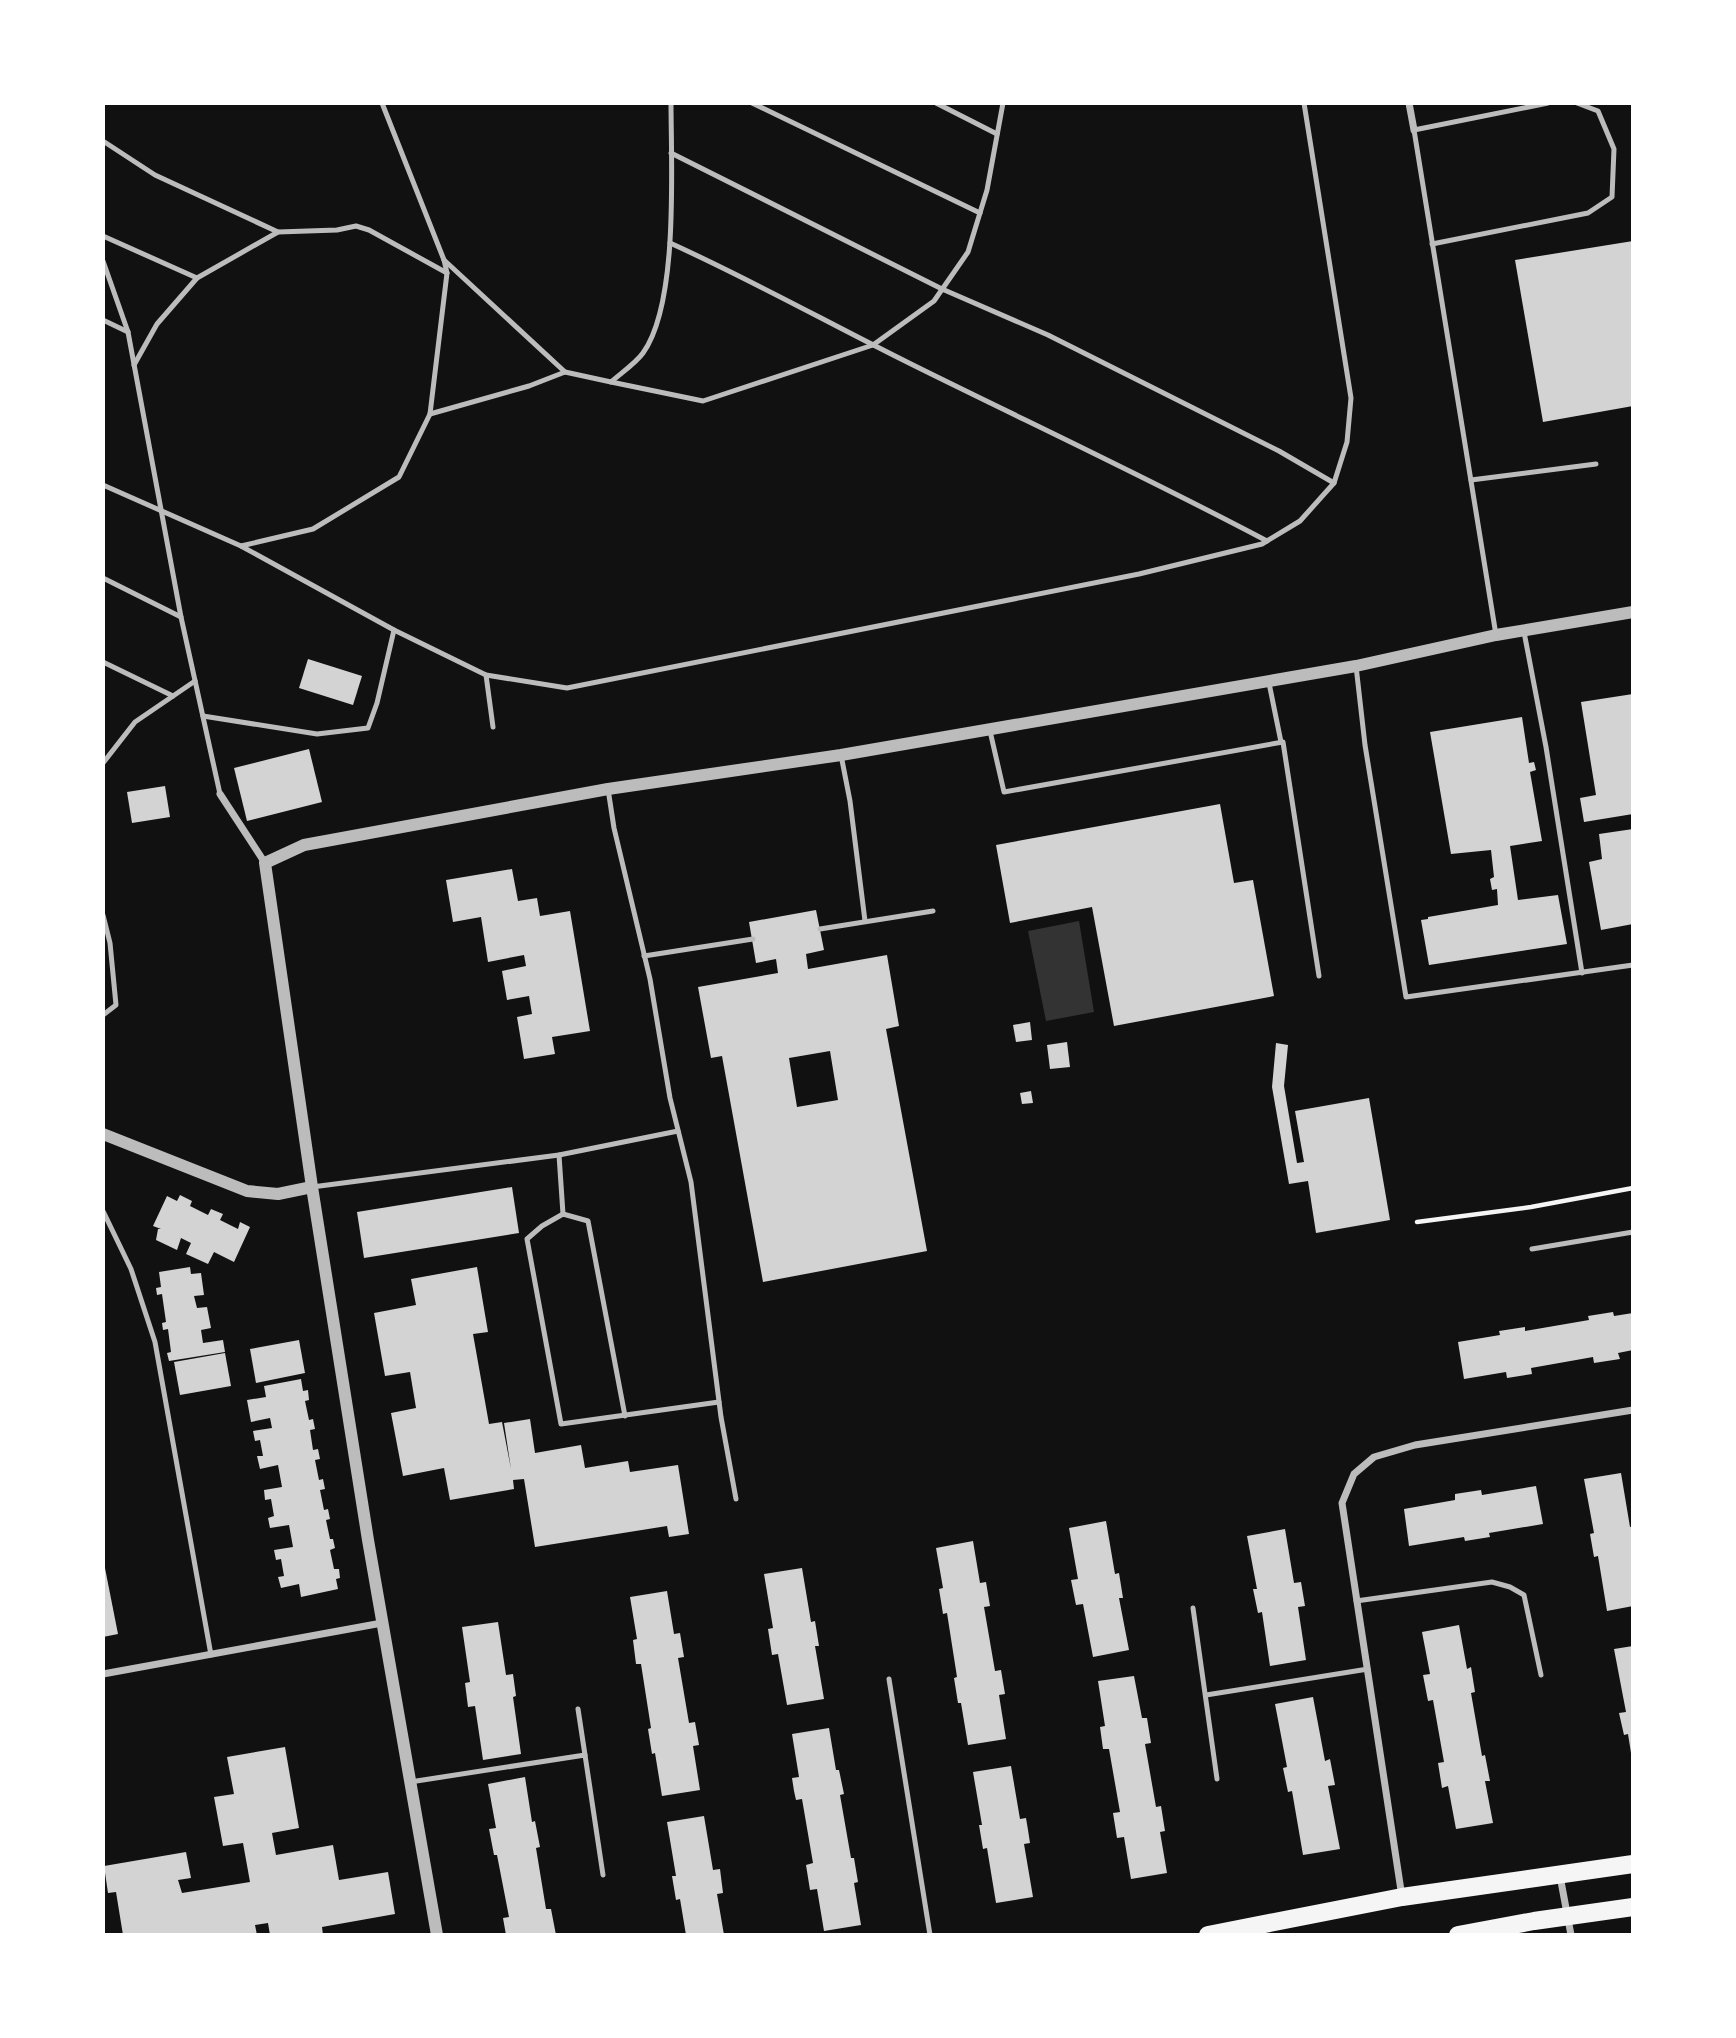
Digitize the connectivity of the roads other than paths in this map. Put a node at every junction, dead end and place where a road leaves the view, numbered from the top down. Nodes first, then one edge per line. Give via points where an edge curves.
1 (382, 103) edge
2 (671, 103) edge
3 (752, 103) edge
4 (936, 103) edge
5 (1003, 103) edge
6 (1304, 103) edge
7 (1409, 103) edge
8 (1548, 103) edge
9 (1577, 103) edge
10 (1414, 130) junction
11 (997, 134) junction
12 (103, 141) edge
13 (671, 153) junction
14 (980, 213) junction
15 (278, 232) junction
16 (103, 236) edge
17 (670, 243) junction
18 (1432, 244) junction
19 (444, 260) junction
20 (103, 261) edge
21 (447, 273) junction
22 (197, 278) junction
23 (942, 289) junction
24 (103, 320) edge
25 (128, 332) junction
26 (873, 345) junction
27 (134, 365) junction
28 (565, 372) junction
29 (611, 382) junction
30 (430, 414) junction
31 (1595, 464) dead end
32 (1471, 480) junction
33 (1334, 483) junction
34 (103, 485) edge
35 (161, 512) junction
36 (1267, 541) junction
37 (241, 546) junction
38 (103, 578) edge
39 (1633, 612) edge
40 (181, 617) junction
41 (394, 630) junction
42 (1524, 632) junction
43 (1496, 635) junction
44 (103, 662) edge
45 (1356, 666) junction
46 (486, 675) junction
47 (195, 681) junction
48 (1269, 681) junction
49 (173, 696) junction
50 (203, 716) junction
51 (493, 727) dead end
52 (990, 727) junction
53 (1281, 742) junction
54 (841, 755) junction
55 (105, 759) edge
56 (608, 789) junction
57 (220, 794) joint
58 (265, 863) junction
59 (933, 911) dead end
60 (103, 915) edge
61 (866, 921) junction
62 (820, 929) dead end
63 (753, 939) dead end
64 (645, 956) junction
65 (1633, 965) edge
66 (1582, 973) junction
67 (1319, 976) dead end
68 (103, 1015) edge
69 (678, 1131) junction
70 (103, 1134) edge
71 (559, 1155) junction
72 (312, 1187) junction
73 (103, 1212) edge
74 (563, 1214) junction
75 (1633, 1232) edge
76 (1532, 1249) dead end
77 (719, 1402) junction
78 (1633, 1410) edge
79 (625, 1416) junction
80 (736, 1499) dead end
81 (1356, 1601) junction
82 (1194, 1608) dead end
83 (382, 1623) junction
84 (211, 1655) junction
85 (1368, 1669) junction
86 (103, 1674) edge
87 (1541, 1675) dead end
88 (889, 1679) dead end
89 (1206, 1695) junction
90 (578, 1709) dead end
91 (584, 1755) junction
92 (1217, 1779) dead end
93 (410, 1782) junction
94 (1633, 1864) edge
95 (603, 1875) dead end
96 (1560, 1875) junction
97 (1402, 1897) junction
98 (1633, 1907) edge
99 (1569, 1926) edge
100 (437, 1935) edge
101 (930, 1935) edge
102 (1208, 1935) edge
103 (1458, 1935) edge

1 - 19 lane
2 - 13 lane
3 - 14 lane
4 - 11 lane
5 - 11 lane
6 - 33 lane via 1351,398 1347,442
7 - 10 street
8 - 10 lane
9 - 18 lane via 1598,111 1614,149 1612,197 1588,213
10 - 18 lane
11 - 14 lane
12 - 15 lane via 155,175
13 - 17 lane
13 - 23 lane
14 - 23 lane via 968,252
15 - 21 lane via 356,226
15 - 22 lane
16 - 22 lane
17 - 26 lane
17 - 29 lane via 656,325 643,353
18 - 32 lane
19 - 21 lane
19 - 28 lane
20 - 25 lane
21 - 30 lane
22 - 27 lane via 157,324
23 - 26 lane via 934,301
23 - 33 lane via 1072,348
24 - 25 lane
25 - 27 lane
26 - 29 lane via 703,401
26 - 36 lane
27 - 35 lane
28 - 29 lane
28 - 30 lane
30 - 37 lane via 399,477 313,529
31 - 32 lane
32 - 43 lane
33 - 36 lane via 1300,521
34 - 35 lane
35 - 37 lane
35 - 40 lane
36 - 46 lane via 1139,574 566,688
37 - 41 lane
38 - 40 lane
39 - 42 street
40 - 47 lane
41 - 46 lane
41 - 50 lane via 368,728 317,734
42 - 43 street
42 - 66 lane
43 - 45 street
44 - 49 lane
45 - 48 street
45 - 66 lane via 1406,997
46 - 51 lane
47 - 49 lane
47 - 50 lane
48 - 52 street
48 - 53 lane
49 - 55 lane via 135,722
50 - 57 lane
52 - 53 lane via 1004,792
52 - 54 street
53 - 67 lane
54 - 56 street
54 - 61 lane
56 - 58 street via 304,845
56 - 64 lane
57 - 58 street
58 - 72 street
59 - 61 lane
60 - 68 lane via 116,1005
61 - 62 lane
63 - 64 lane
64 - 69 lane
65 - 66 lane
69 - 71 lane
69 - 77 lane via 691,1182
70 - 72 street via 247,1191 278,1194
71 - 72 lane
71 - 74 lane
72 - 83 street
73 - 84 lane via 131,1269 155,1342
74 - 79 lane via 588,1222
74 - 79 lane via 527,1239 561,1424
75 - 76 lane
77 - 79 lane
77 - 80 lane
78 - 81 street via 1415,1446 1374,1457 1354,1474 1342,1503
81 - 85 street
81 - 87 lane via 1492,1582 1510,1587 1524,1595
82 - 89 lane
83 - 84 street
83 - 93 street
84 - 86 street
85 - 89 lane
85 - 97 street
88 - 101 lane
89 - 92 lane
90 - 91 lane
91 - 93 lane
91 - 95 lane
93 - 100 street
94 - 96 main road
96 - 97 main road
96 - 99 street
97 - 102 main road
98 - 99 main road
99 - 103 main road via 1534,1921

